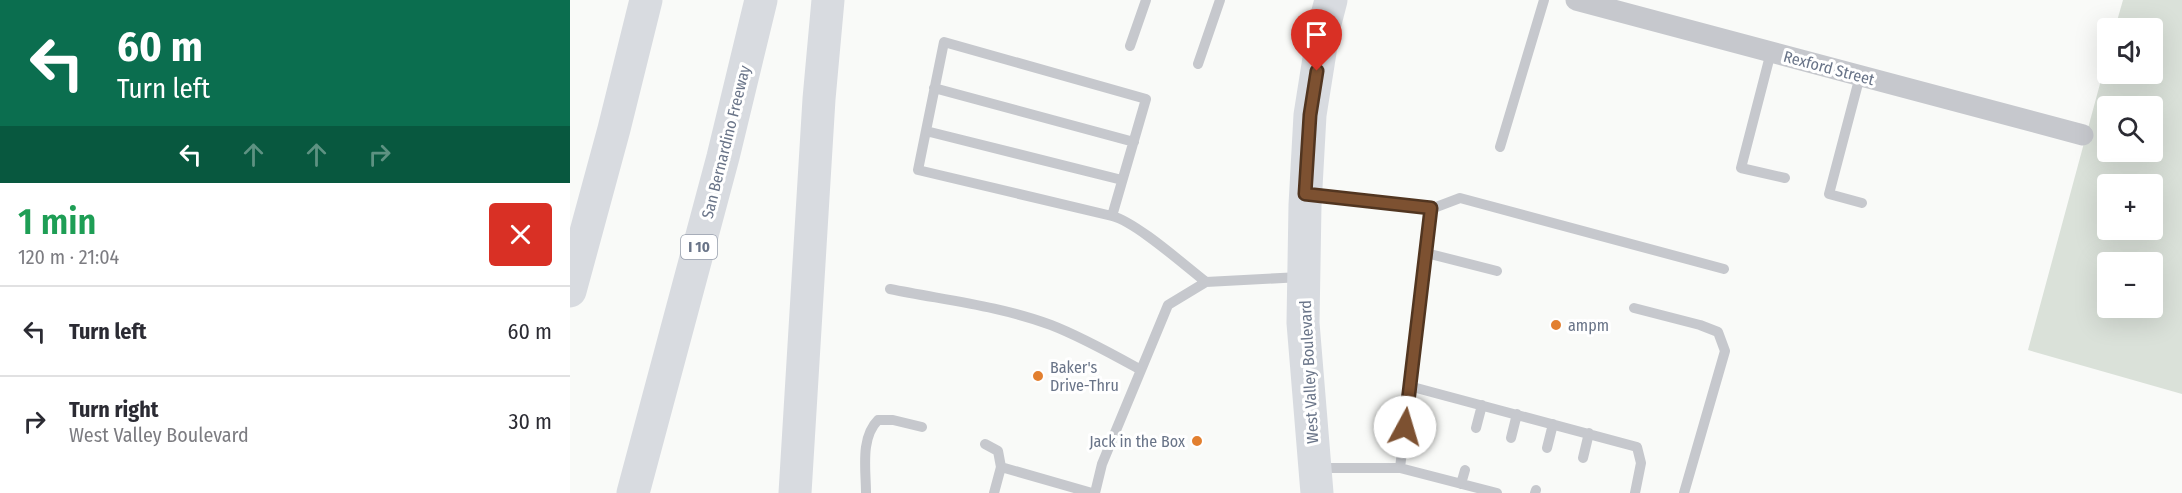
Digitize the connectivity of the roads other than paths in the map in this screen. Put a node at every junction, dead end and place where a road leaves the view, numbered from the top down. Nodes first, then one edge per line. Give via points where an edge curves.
1 (646, 0) edge
2 (761, 0) edge
3 (828, 0) edge
4 (1146, 0) edge
5 (1220, 0) edge
6 (1330, 0) edge
7 (1544, 0) edge
8 (1575, 0) edge
9 (1130, 46) dead end
10 (1771, 52) junction
11 (1198, 64) dead end
12 (1860, 76) junction
13 (934, 88) junction
14 (926, 131) junction
15 (2083, 135) dead end
16 (1134, 142) junction
17 (1500, 147) dead end
18 (1785, 178) dead end
19 (1122, 180) junction
20 (1305, 194) junction
21 (1862, 203) dead end
22 (1431, 208) junction
23 (1112, 216) junction
24 (1426, 253) junction
25 (1724, 269) dead end
26 (1497, 271) dead end
27 (1304, 277) junction
28 (1206, 282) junction
29 (890, 290) dead end
30 (570, 291) edge
31 (1634, 308) dead end
32 (1141, 370) junction
33 (1409, 386) junction
34 (1482, 405) junction
35 (1517, 414) junction
36 (1553, 424) junction
37 (922, 427) dead end
38 (1476, 428) dead end
39 (1589, 434) junction
40 (1511, 438) dead end
41 (985, 444) dead end
42 (1547, 448) dead end
43 (1583, 458) dead end
44 (1001, 467) junction
45 (1400, 468) junction
46 (1465, 470) dead end
47 (1316, 480) edge
48 (1499, 480) dead end
49 (1461, 484) junction
50 (633, 493) edge
51 (795, 493) edge
52 (866, 493) edge
53 (994, 493) edge
54 (1093, 493) edge
55 (1496, 493) edge
56 (1635, 493) edge
57 (1684, 493) edge

1 - 30 main road
2 - 50 main road, San Bernardino Freeway / I 10
3 - 51 main road
4 - 9 lane
5 - 11 lane
6 - 20 main road, West Valley Boulevard via 1310,115
7 - 17 lane
8 - 10 street, Rexford Street
10 - 12 street, Rexford Street
10 - 18 lane via 1741,168
12 - 15 street, Rexford Street
12 - 21 lane via 1829,194
13 - 14 lane
13 - 16 lane
13 - 16 lane via 944,42 1146,99
14 - 19 lane
14 - 23 lane via 918,170
16 - 19 lane
19 - 23 lane
20 - 22 lane
20 - 27 main road, West Valley Boulevard
22 - 24 lane
22 - 25 lane via 1460,198
23 - 28 lane via 1132,225
24 - 26 lane
24 - 33 lane
27 - 28 lane
27 - 47 main road, West Valley Boulevard via 1303,323
28 - 32 lane via 1168,305
29 - 32 lane via 990,308 1050,325
31 - 57 lane via 1718,332 1725,351
32 - 54 lane
33 - 34 lane
33 - 45 lane
34 - 35 lane
34 - 38 lane
35 - 36 lane
35 - 40 lane
36 - 39 lane
36 - 42 lane
37 - 52 lane via 893,420 878,420 873,425 865,459
39 - 43 lane
39 - 56 lane via 1637,447 1641,463
41 - 44 lane via 998,451
44 - 53 lane
44 - 54 lane
45 - 47 lane
45 - 49 lane
46 - 49 lane
48 - 55 lane
49 - 55 lane

